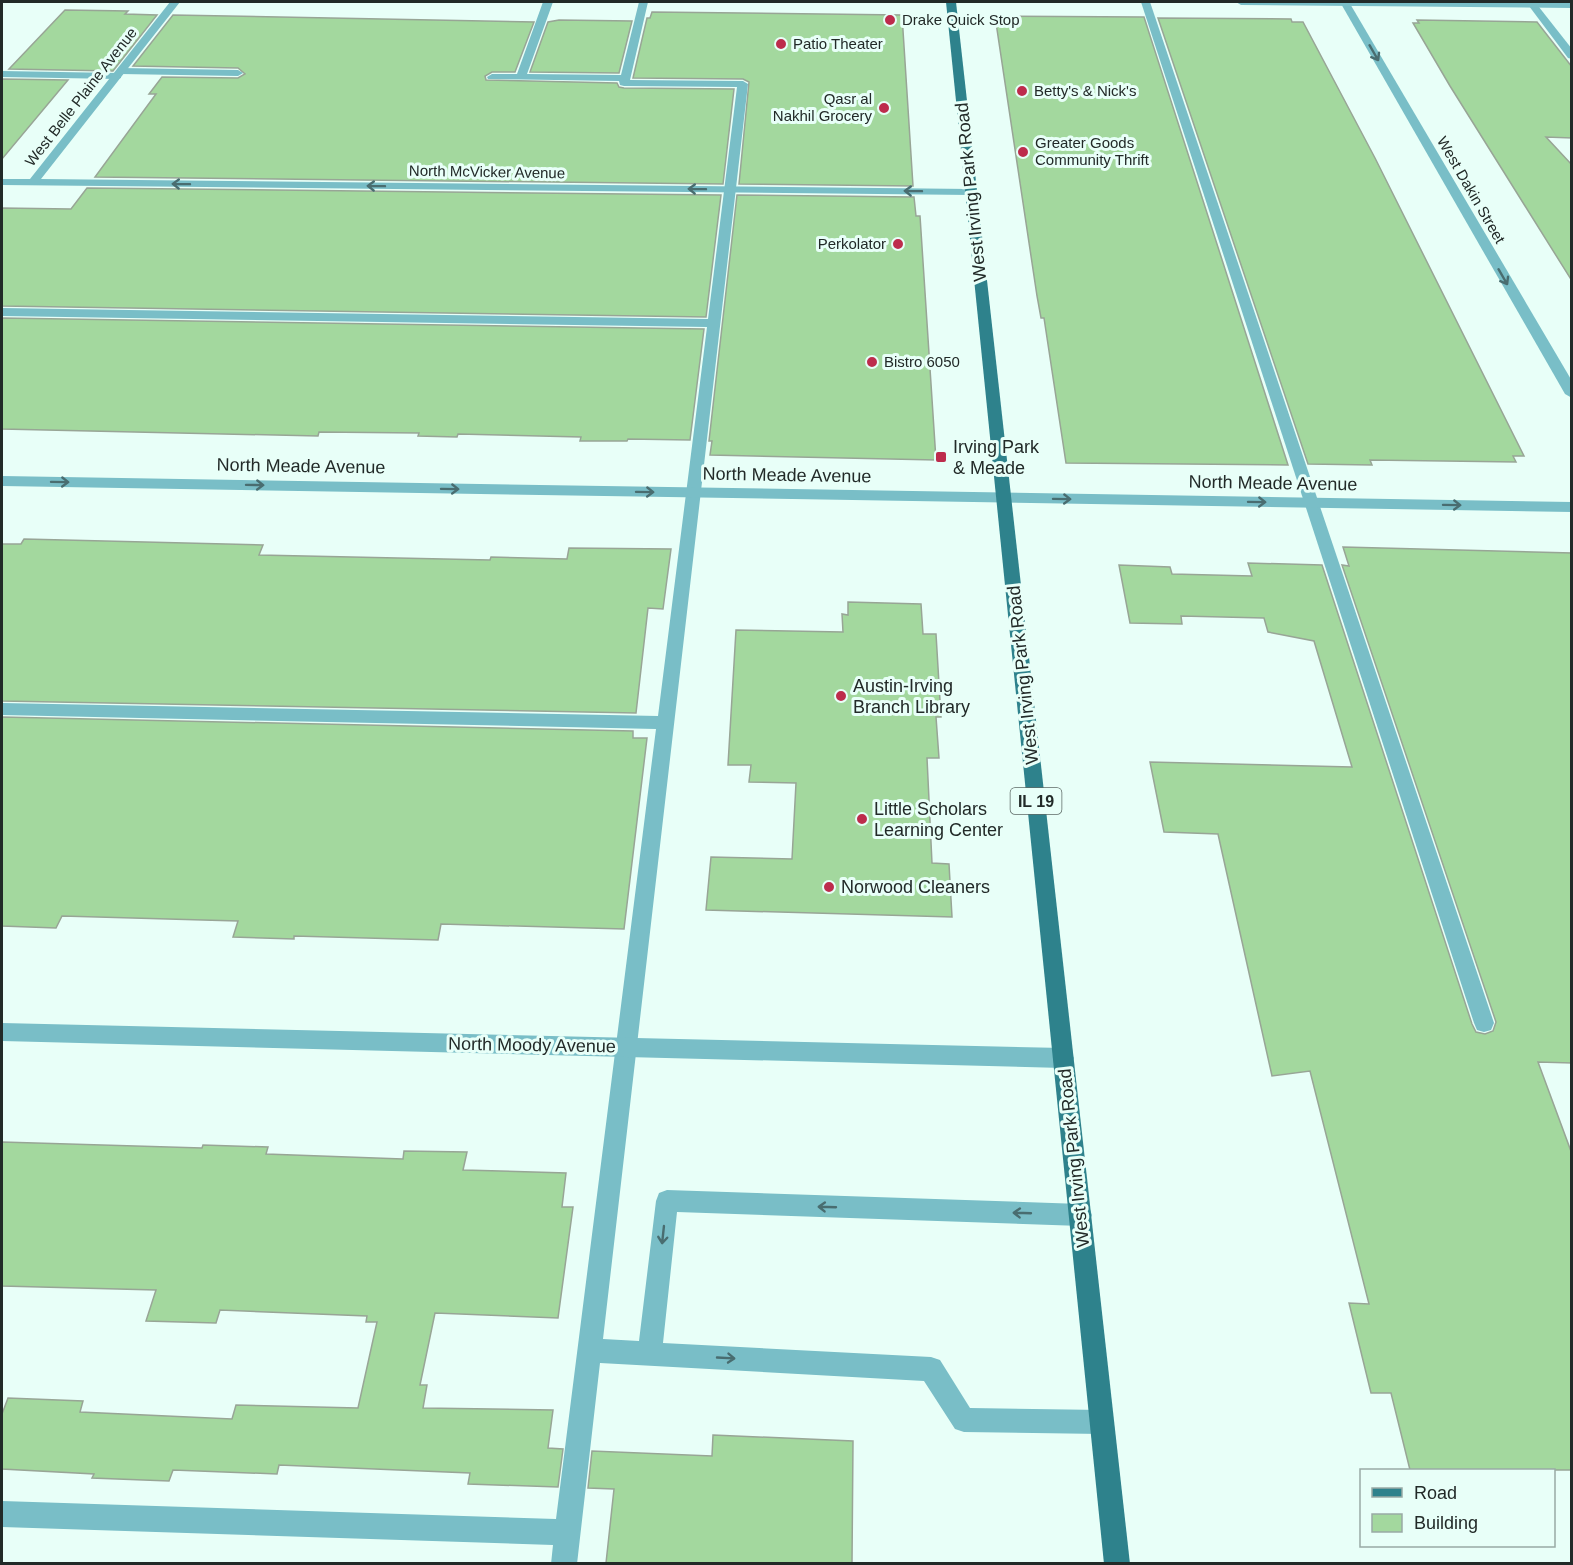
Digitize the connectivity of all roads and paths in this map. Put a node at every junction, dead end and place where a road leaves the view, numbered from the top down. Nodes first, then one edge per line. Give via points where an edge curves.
1 (175, 2) edge
2 (548, 2) edge
3 (644, 2) edge
4 (951, 2) edge
5 (1145, 2) edge
6 (1241, 2) edge
7 (1345, 2) edge
8 (1531, 3) edge
9 (1572, 5) edge
10 (1572, 56) edge
11 (119, 73) junction
12 (238, 73) dead end
13 (2, 74) edge
14 (492, 76) dead end
15 (521, 77) junction
16 (625, 78) junction
17 (2, 182) edge
18 (33, 182) junction
19 (730, 189) junction
20 (971, 192) junction
21 (2, 312) edge
22 (713, 323) junction
23 (1572, 394) edge
24 (2, 481) edge
25 (693, 493) junction
26 (1004, 498) junction
27 (1311, 503) junction
28 (1572, 507) edge
29 (2, 709) edge
30 (665, 723) junction
31 (1484, 1023) dead end
32 (2, 1032) edge
33 (626, 1047) junction
34 (1063, 1058) junction
35 (1081, 1215) junction
36 (589, 1350) junction
37 (650, 1354) junction
38 (1102, 1422) junction
39 (2, 1514) edge
40 (567, 1532) junction
41 (564, 1563) edge
42 (1117, 1563) edge

1 - 11 street, West Belle Plaine Avenue
2 - 15 street
3 - 16 street
4 - 20 main road, West Irving Park Road / IL 19
5 - 27 street
6 - 7 street
7 - 8 street
7 -> 23 street, West Dakin Street
8 - 9 street
8 - 10 street
11 - 12 street
11 - 13 street
11 - 18 street, West Belle Plaine Avenue
14 - 15 street
15 - 16 street
16 - 19 street via 624,83 743,84
17 - 18 street, North McVicker Avenue
19 -> 18 street, North McVicker Avenue
20 -> 19 street, North McVicker Avenue
19 - 22 street
20 - 26 main road, West Irving Park Road / IL 19
21 - 22 street
22 - 25 street
24 -> 25 street, North Meade Avenue
25 - 26 street, North Meade Avenue
25 - 30 street
26 -> 27 street, North Meade Avenue
26 - 34 main road, West Irving Park Road / IL 19
27 -> 28 street, North Meade Avenue
27 - 31 street
29 - 30 street
30 - 33 street
32 - 33 street, North Moody Avenue
33 - 34 street, North Moody Avenue
33 - 36 street
34 - 35 main road, West Irving Park Road / IL 19
35 -> 37 street via 667,1201
35 - 38 main road, West Irving Park Road / IL 19
36 - 37 street
36 - 40 street
37 -> 38 street via 931,1369 964,1420
38 - 42 main road, West Irving Park Road / IL 19
39 - 40 street
40 - 41 street

